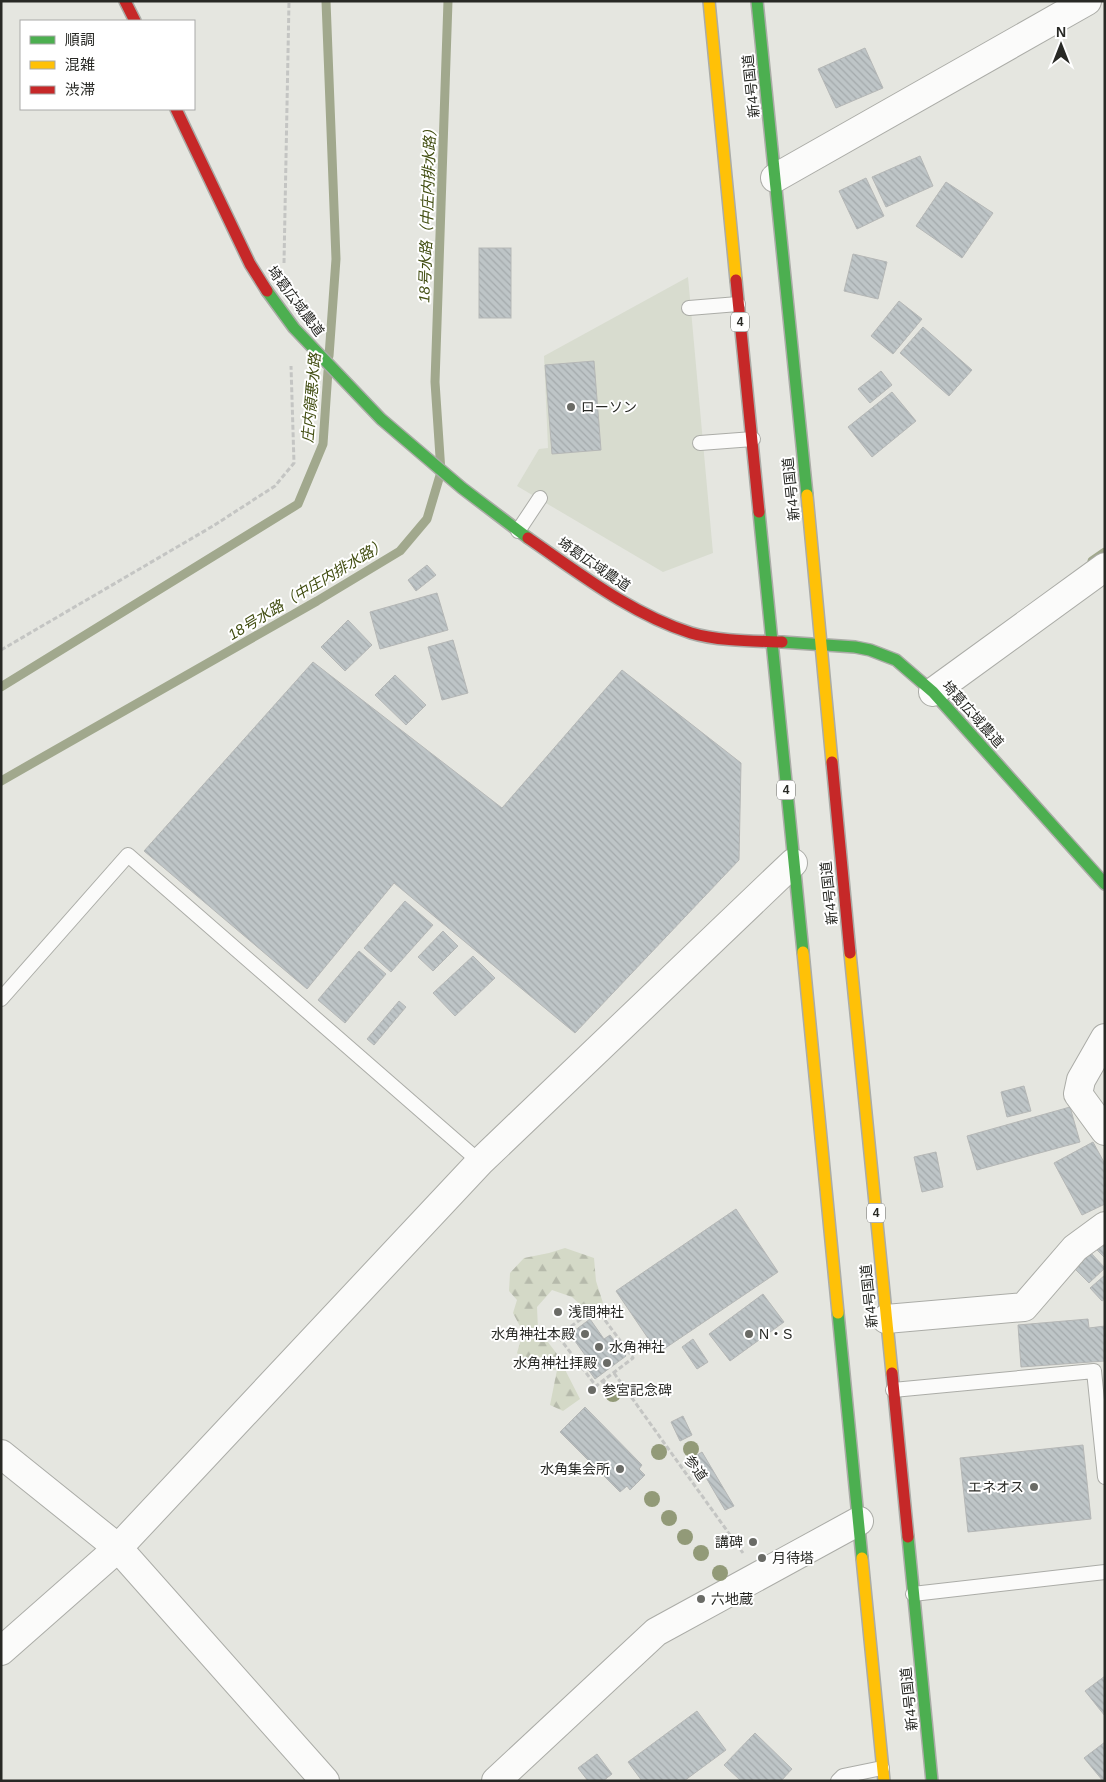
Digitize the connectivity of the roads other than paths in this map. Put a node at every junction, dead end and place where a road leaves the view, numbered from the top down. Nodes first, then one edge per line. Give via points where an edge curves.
1 (125, 1) edge
2 (709, 1) edge
3 (757, 1) edge
4 (1087, 1) edge
5 (134, 20) edge
6 (176, 110) edge
7 (775, 178) junction
8 (738, 304) junction
9 (689, 308) dead end
10 (753, 439) junction
11 (700, 443) dead end
12 (540, 498) dead end
13 (518, 531) junction
14 (1105, 567) edge
15 (772, 643) junction
16 (821, 646) junction
17 (933, 692) junction
18 (793, 863) junction
19 (1105, 884) edge
20 (1, 999) edge
21 (1105, 1038) edge
22 (1105, 1131) edge
23 (480, 1162) junction
24 (1105, 1226) edge
25 (886, 1318) junction
26 (893, 1390) junction
27 (1, 1454) edge
28 (1105, 1477) edge
29 (859, 1521) junction
30 (118, 1548) junction
31 (1105, 1572) edge
32 (913, 1594) junction
33 (1, 1651) edge
34 (883, 1774) edge
35 (325, 1781) edge
36 (496, 1781) edge
37 (838, 1781) edge
38 (932, 1781) edge

1 - 5 main road
2 - 8 main road, 4
3 - 7 main road, 新4号国道 / 4
4 - 7 street
6 - 13 main road, 埼葛広域農道 via 250,264 294,328 402,438
7 - 16 main road, 新4号国道 / 4
8 - 9 lane
8 - 10 main road, 4
10 - 11 lane
10 - 15 main road, 4
12 - 13 lane
13 - 15 main road, 埼葛広域農道 via 647,615 693,634
14 - 17 street
15 - 16 main road, 埼葛広域農道
15 - 18 main road, 4
16 - 17 main road, 埼葛広域農道 via 862,649 896,660
16 - 25 main road, 新4号国道 / 4
17 - 19 main road, 埼葛広域農道
18 - 23 street
18 - 29 main road, 4
20 - 23 lane via 128,856
21 - 22 street via 1081,1080 1078,1094
23 - 30 street
24 - 25 street via 1075,1248 1024,1307
25 - 26 main road, 新4号国道 / 4
26 - 28 lane via 1094,1371
26 - 32 main road, 新4号国道 / 4
27 - 30 street
29 - 34 main road, 4
29 - 36 street via 656,1632
30 - 33 street
30 - 35 street
31 - 32 lane
32 - 38 main road, 新4号国道 / 4
34 - 37 lane via 843,1776

